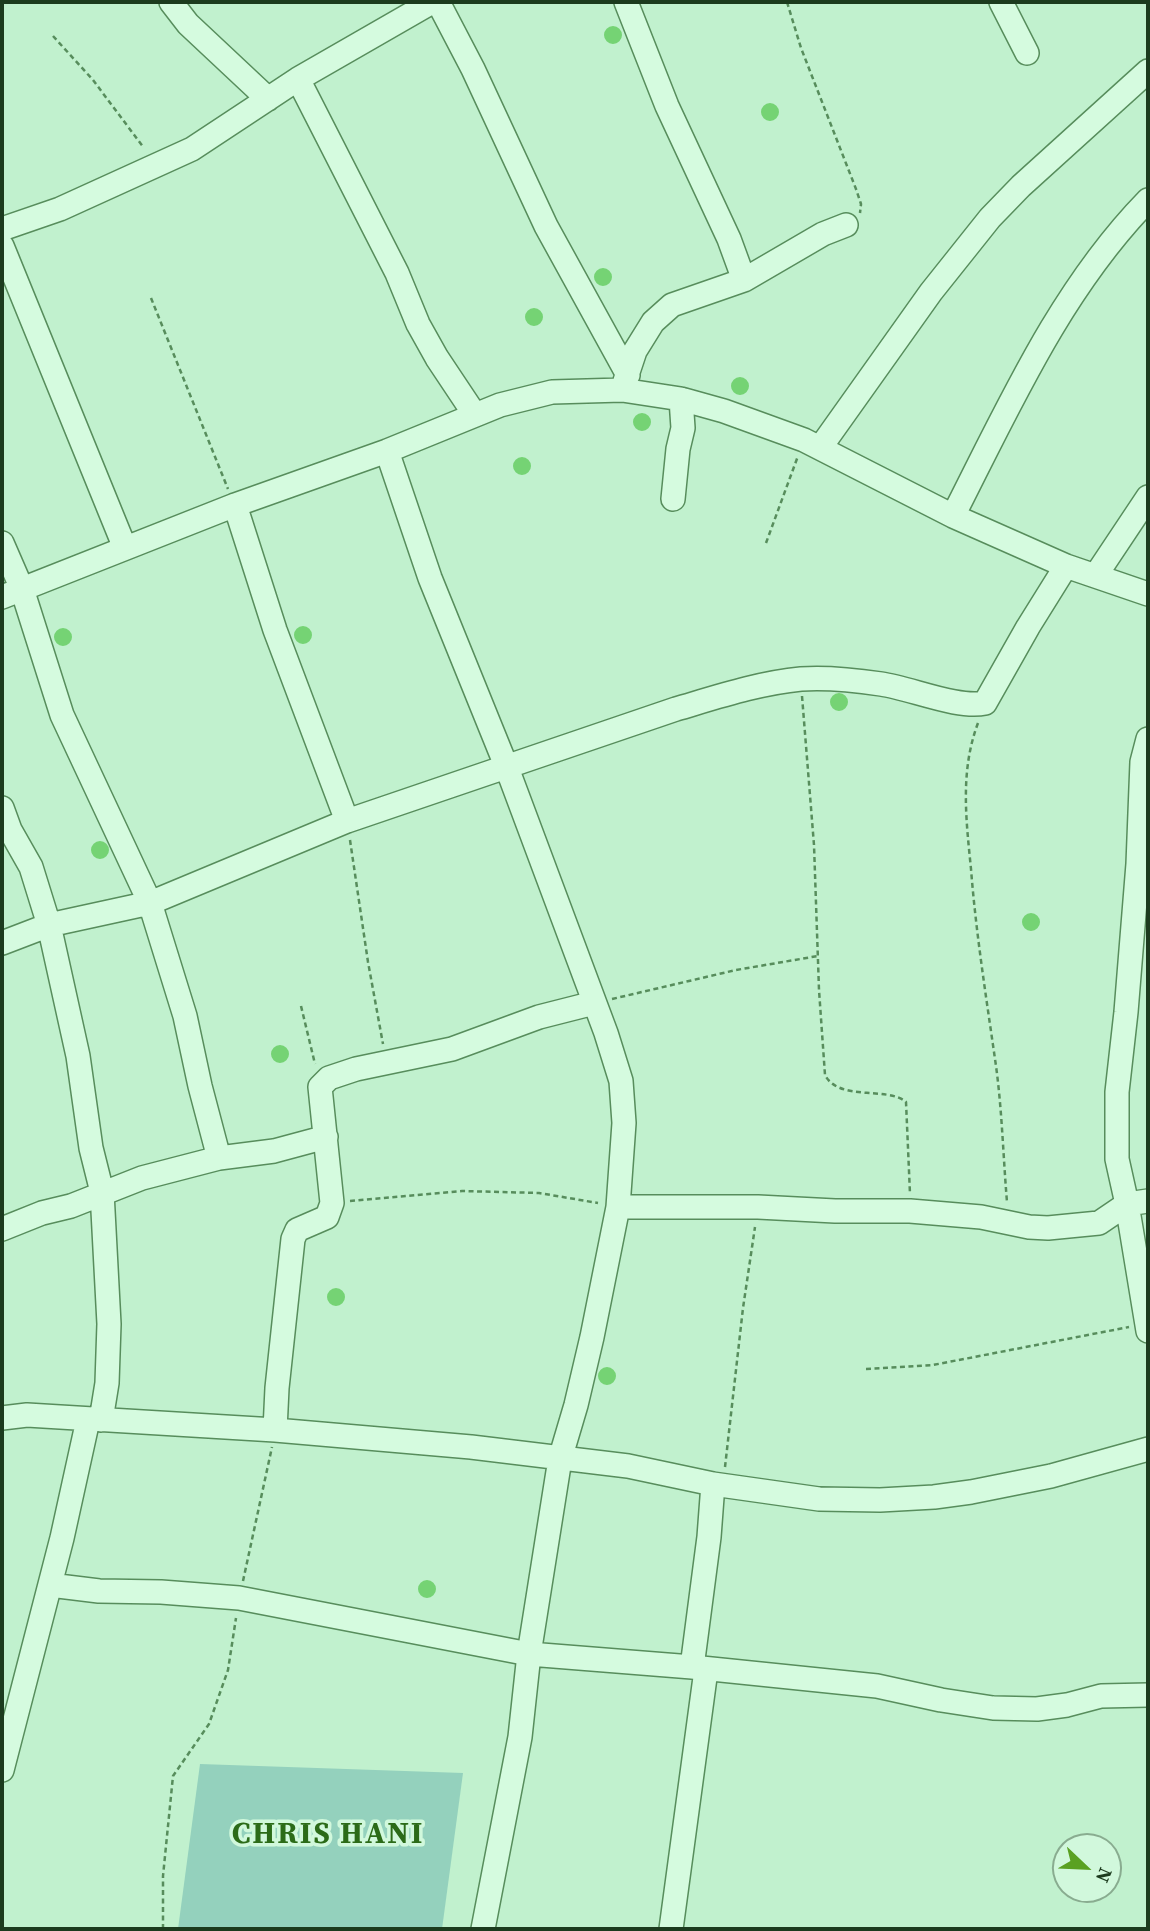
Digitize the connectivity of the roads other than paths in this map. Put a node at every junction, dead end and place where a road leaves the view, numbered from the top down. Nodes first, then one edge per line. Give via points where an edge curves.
1 (171, 2) edge
2 (432, 2) edge
3 (438, 2) edge
4 (626, 2) edge
5 (1001, 2) edge
6 (1027, 53) dead end
7 (1148, 71) edge
8 (298, 79) junction
9 (268, 99) junction
10 (1148, 200) edge
11 (846, 225) road end
12 (2, 229) edge
13 (2, 247) edge
14 (744, 280) junction
15 (625, 382) junction
16 (681, 399) junction
17 (475, 415) junction
18 (812, 444) junction
19 (387, 451) junction
20 (1148, 496) edge
21 (673, 499) dead end
22 (235, 505) junction
23 (953, 516) junction
24 (2, 543) edge
25 (125, 548) junction
26 (1066, 566) junction
27 (1096, 575) junction
28 (12, 593) edge
29 (1148, 594) edge
30 (1148, 739) edge
31 (507, 768) junction
32 (2, 808) edge
33 (347, 821) junction
34 (150, 903) junction
35 (49, 925) junction
36 (2, 943) edge
37 (594, 1003) junction
38 (326, 1137) junction
39 (219, 1158) junction
40 (102, 1192) junction
41 (1138, 1202) edge
42 (618, 1207) junction
43 (2, 1228) edge
44 (1148, 1327) edge
45 (2, 1419) edge
46 (94, 1420) junction
47 (275, 1430) junction
48 (1148, 1449) edge
49 (560, 1458) junction
50 (718, 1485) junction
51 (50, 1586) junction
52 (530, 1654) junction
53 (699, 1668) junction
54 (1148, 1695) edge
55 (2, 1770) edge
56 (483, 1929) edge
57 (671, 1929) edge

1 - 9 street via 188,24
2 - 8 street
3 - 15 street
4 - 14 street
5 - 6 street
7 - 18 street via 990,218
8 - 9 street
8 - 17 street via 397,273 418,324
9 - 12 street via 192,149 60,209
10 - 23 street via 1076,292 1023,375
11 - 14 street
13 - 25 street
14 - 15 street via 671,305 653,322 635,351
15 - 16 street
15 - 17 street via 552,392
16 - 18 street
16 - 21 street via 683,428
17 - 19 street
18 - 23 street
19 - 22 street
19 - 31 street via 430,578
20 - 27 street
22 - 25 street
22 - 33 street via 275,630
23 - 26 street
24 - 28 street
25 - 28 street
26 - 27 street
26 - 31 street via 985,703 968,704 884,684 800,679 676,709
27 - 29 street
28 - 34 street via 62,715
30 - 41 street via 1142,762 1138,864 1117,1092 1117,1159
31 - 33 street
31 - 37 street
32 - 35 street via 31,867
33 - 34 street
34 - 35 street
34 - 39 street via 185,1016
35 - 36 street
35 - 40 street
37 - 38 street via 539,1017 452,1049 329,1078 320,1087
37 - 42 street via 621,1081 624,1123
38 - 39 street via 274,1151
38 - 47 street via 332,1203 327,1217 294,1235
39 - 40 street
40 - 43 street
40 - 46 street via 109,1324 107,1383
41 - 42 street via 1099,1223 1048,1228 910,1211
41 - 44 street
42 - 49 street via 590,1348
45 - 46 street via 27,1415
46 - 47 street
46 - 51 street
47 - 49 street
48 - 50 street via 1051,1476 934,1497 819,1499
49 - 50 street via 628,1466
49 - 52 street
50 - 53 street
51 - 52 street via 239,1598
51 - 55 street
52 - 53 street
52 - 56 street via 520,1737
53 - 54 street via 877,1686 993,1708 1037,1709 1101,1696
53 - 57 street

